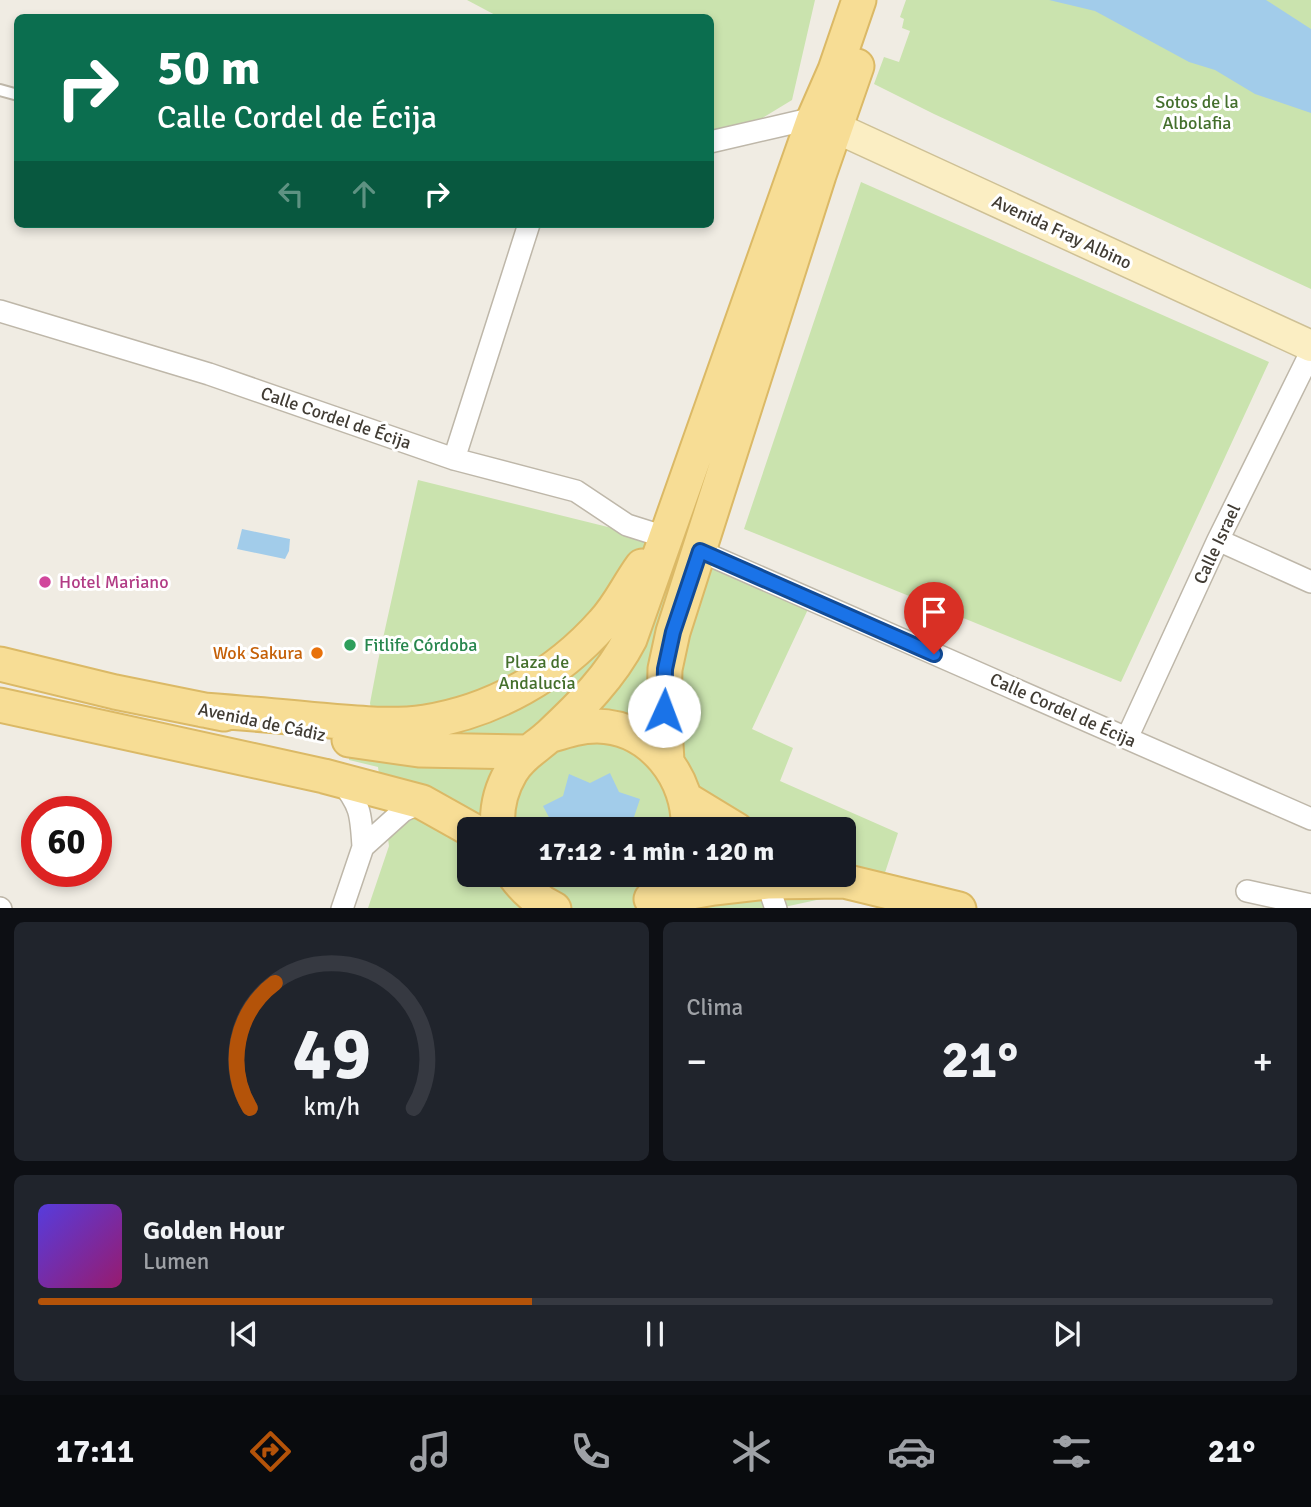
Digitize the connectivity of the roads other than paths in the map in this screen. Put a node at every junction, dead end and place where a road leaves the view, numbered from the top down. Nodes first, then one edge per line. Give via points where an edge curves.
1 (859, 0) edge
2 (879, 0) edge
3 (845, 73) junction
4 (826, 122) junction
5 (714, 141) edge
6 (528, 228) edge
7 (0, 311) edge
8 (1311, 346) edge
9 (1311, 352) edge
10 (454, 459) junction
11 (665, 537) junction
12 (1218, 540) junction
13 (700, 551) junction
14 (1311, 582) edge
15 (0, 664) edge
16 (0, 705) edge
17 (203, 709) junction
18 (1127, 738) junction
19 (538, 744) junction
20 (667, 761) junction
21 (340, 780) junction
22 (422, 802) junction
23 (687, 814) edge
24 (498, 817) edge
25 (1311, 819) edge
26 (457, 822) edge
27 (363, 846) junction
28 (856, 882) edge
29 (803, 887) edge
30 (519, 890) edge
31 (1247, 891) dead end
32 (652, 894) edge
33 (771, 895) edge
34 (1311, 905) edge
35 (342, 908) edge
36 (554, 908) edge
37 (959, 908) edge

1 - 3 main road
2 - 3 main road
3 - 4 main road
4 - 5 street
4 - 8 main road, Avenida Fray Albino
4 - 11 main road
4 - 13 main road via 819,175
6 - 10 street
7 - 10 street, Calle Cordel de Écija via 209,374
9 - 12 street, Calle Israel
10 - 11 street, Calle Cordel de Écija via 576,491 627,525
11 - 17 main road via 603,623 577,649 518,691 488,705 423,722 384,724
11 - 19 main road via 631,639 619,661
12 - 14 street
12 - 18 street, Calle Israel
13 - 18 street, Calle Cordel de Écija
13 - 20 main road via 665,669
15 - 17 main road, Avenida de Cádiz
16 - 21 main road
17 - 19 main road, Avenida de Cádiz via 394,747
18 - 25 street, Calle Cordel de Écija
19 - 20 main road via 576,727 599,726 648,743
19 - 24 main road via 511,772
20 - 23 main road via 678,779
21 - 22 main road
21 - 27 street via 362,814
22 - 26 main road
22 - 27 street via 403,811
27 - 35 street
28 - 37 main road
29 - 33 main road
30 - 36 main road
31 - 34 street
32 - 33 main road via 714,888

